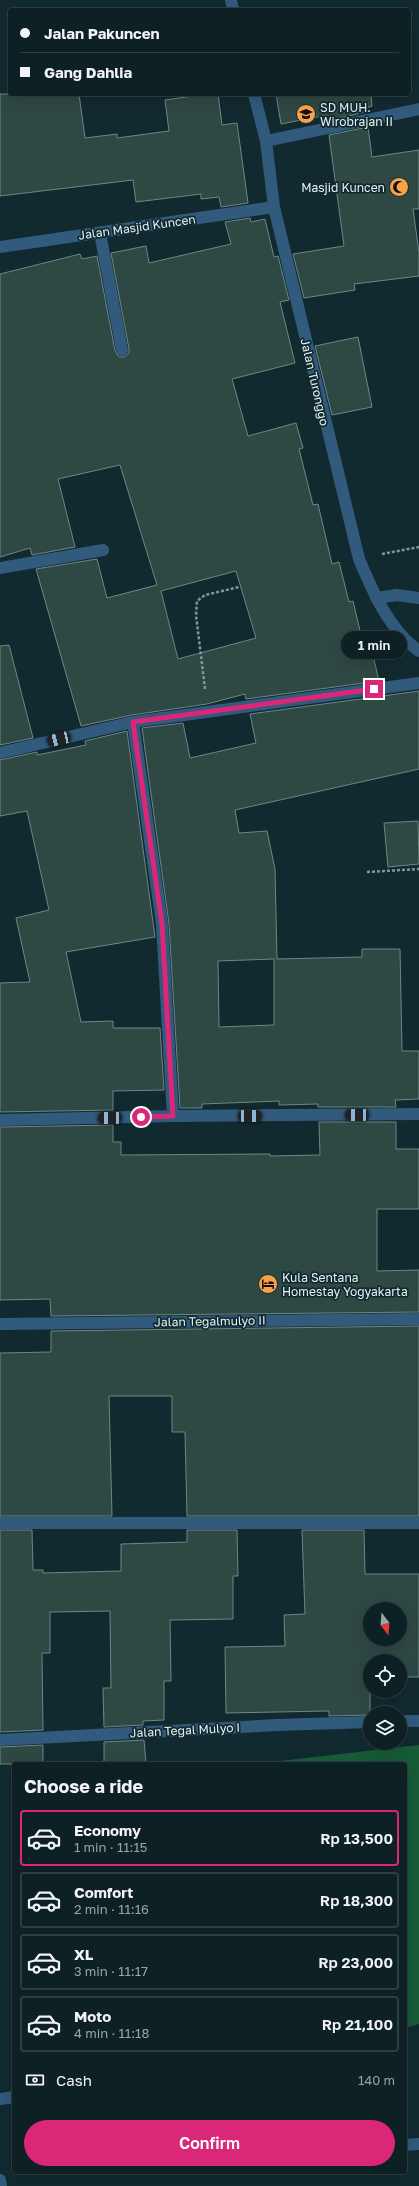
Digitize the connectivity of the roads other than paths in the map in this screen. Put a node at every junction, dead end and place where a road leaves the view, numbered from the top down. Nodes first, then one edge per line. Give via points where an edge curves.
1 (255, 96) edge
2 (419, 109) edge
3 (266, 141) junction
4 (274, 207) junction
5 (100, 233) junction
6 (0, 246) edge
7 (122, 350) dead end
8 (103, 550) dead end
9 (0, 568) edge
10 (376, 598) junction
11 (419, 598) edge
12 (419, 651) edge
13 (419, 683) edge
14 (133, 722) junction
15 (0, 753) edge
16 (419, 1114) edge
17 (173, 1116) junction
18 (0, 1120) edge
19 (419, 1319) edge
20 (0, 1324) edge
21 (0, 1523) edge
22 (419, 1523) edge
23 (419, 1721) edge
24 (363, 1722) edge
25 (407, 1722) edge
26 (0, 1740) edge
27 (12, 2097) edge
28 (0, 2099) edge
29 (419, 2144) edge
30 (407, 2145) edge
31 (0, 2180) edge
32 (1, 2186) edge

1 - 3 street, Jalan Turonggo
2 - 3 street
3 - 4 street, Jalan Turonggo
4 - 5 street, Jalan Masjid Kuncen
4 - 10 street, Jalan Turonggo via 359,559
5 - 6 street, Jalan Masjid Kuncen
5 - 7 street
8 - 9 street
10 - 11 street via 397,595
10 - 12 street, Jalan Turonggo via 407,642
13 - 14 street
14 - 15 street
14 - 17 street via 162,924
16 - 17 street
17 - 18 street
19 - 20 street, Jalan Tegalmulyo II
21 - 22 street
23 - 25 street
24 - 26 street, Jalan Tegal Mulyo I
27 - 28 street
29 - 30 street
31 - 32 street

